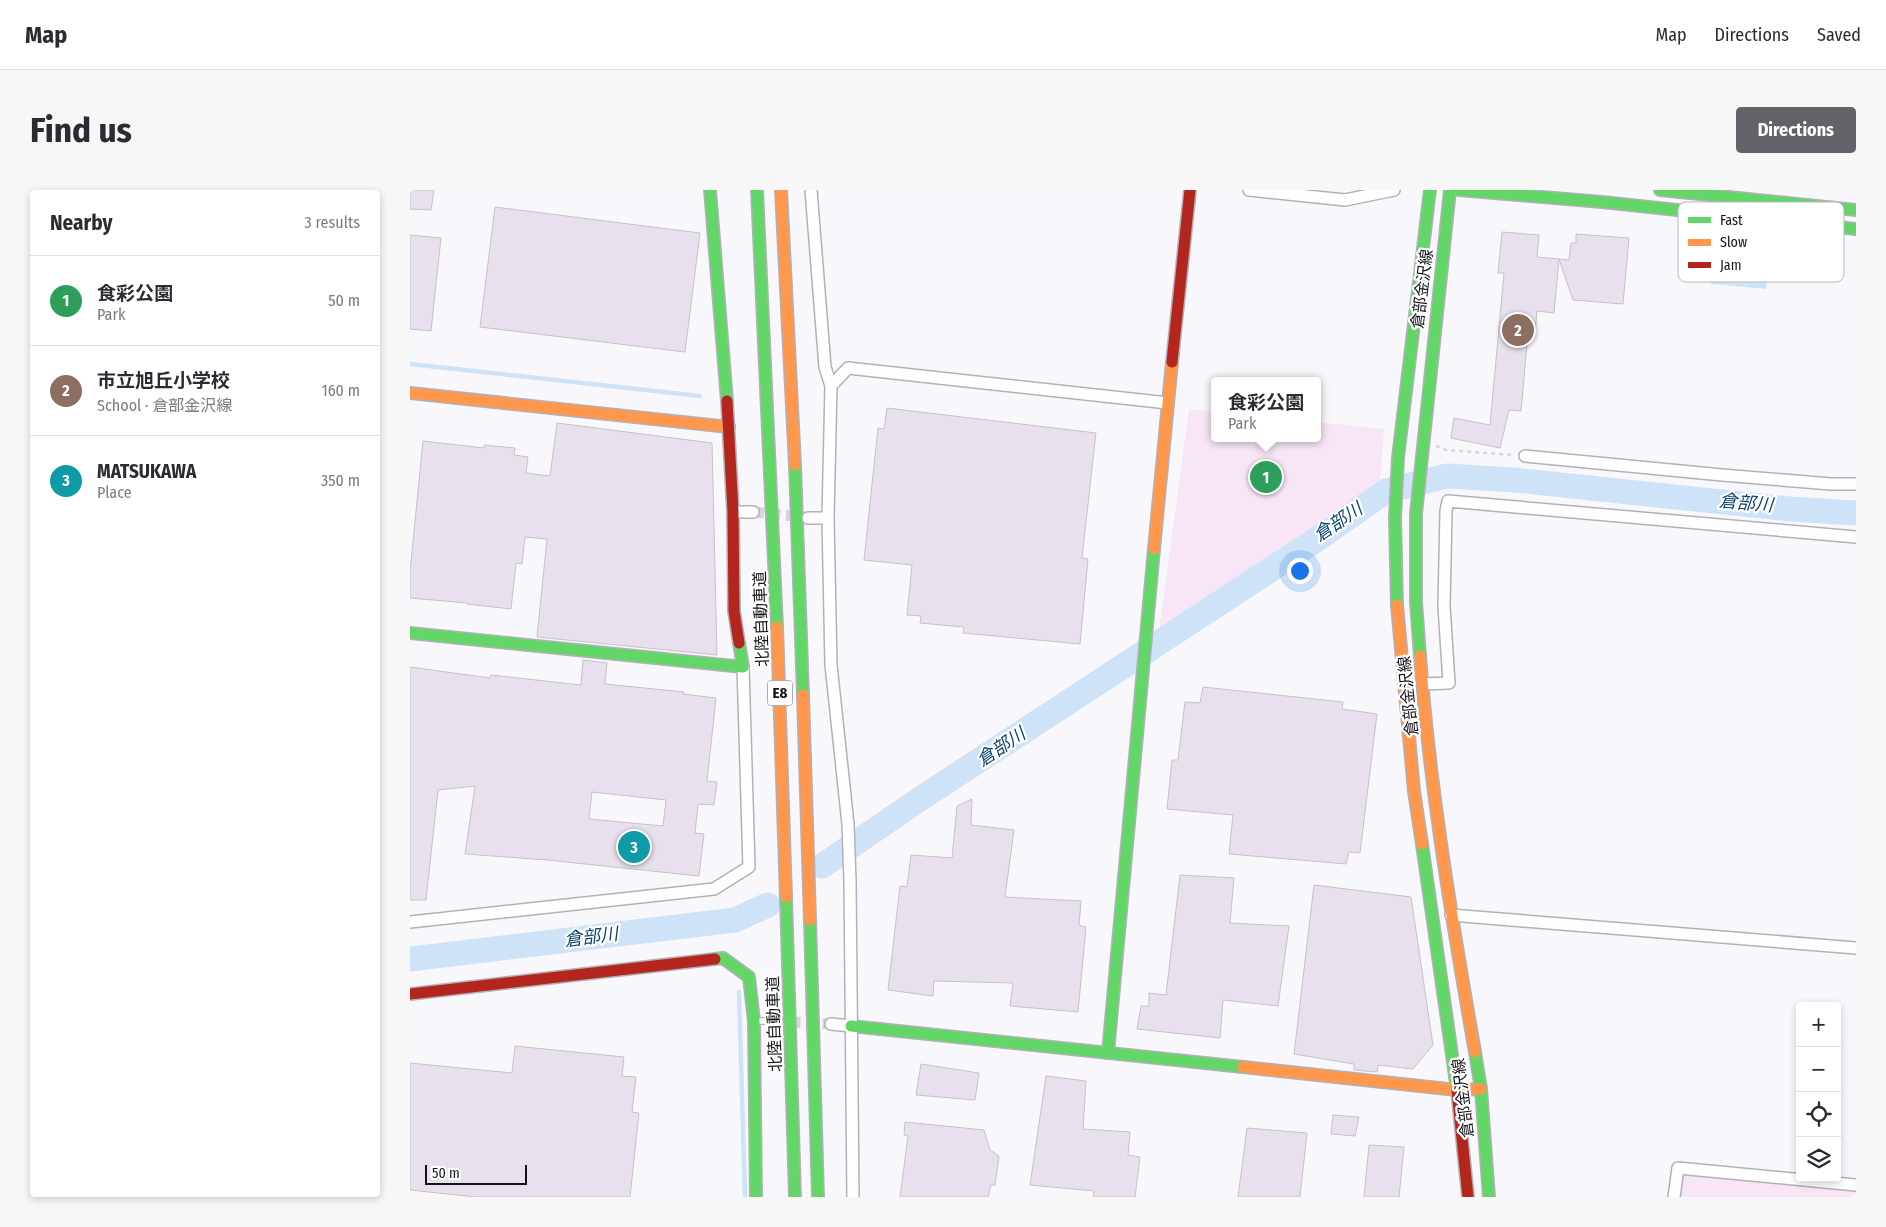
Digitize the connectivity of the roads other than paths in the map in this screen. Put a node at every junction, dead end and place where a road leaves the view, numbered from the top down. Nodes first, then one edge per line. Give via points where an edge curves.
1 (710, 190) edge
2 (757, 190) edge
3 (781, 190) edge
4 (811, 190) edge
5 (1190, 190) edge
6 (1249, 190) edge
7 (1394, 190) edge
8 (1450, 190) edge
9 (1459, 190) edge
10 (1660, 190) edge
11 (1428, 191) edge
12 (1778, 202) edge
13 (1678, 210) edge
14 (831, 386) junction
15 (410, 393) edge
16 (1168, 402) junction
17 (729, 427) junction
18 (1526, 456) road end
19 (1856, 484) edge
20 (733, 512) junction
21 (753, 512) tunnel mouth
22 (808, 518) tunnel mouth
23 (828, 518) junction
24 (1856, 537) edge
25 (410, 633) edge
26 (743, 667) junction
27 (1423, 684) junction
28 (1451, 915) junction
29 (410, 922) edge
30 (1856, 948) edge
31 (410, 994) edge
32 (754, 1021) junction
33 (773, 1021) tunnel mouth
34 (831, 1024) tunnel mouth
35 (851, 1026) junction
36 (1108, 1054) junction
37 (1480, 1089) junction
38 (1457, 1090) junction
39 (1856, 1186) edge
40 (756, 1197) edge
41 (795, 1197) edge
42 (818, 1197) edge
43 (853, 1197) edge
44 (1468, 1197) edge
45 (1489, 1197) edge
46 (1674, 1197) edge

1 - 17 main road
2 - 41 main road, 北陸自動車道 / E8 via 773,504
3 - 42 main road, E8 via 797,505
4 - 14 street via 825,367
5 - 16 main road
6 - 7 street via 1345,200
8 - 27 main road, 倉部金沢線 via 1416,514 1416,602
9 - 13 main road
10 - 12 main road
11 - 38 main road, 倉部金沢線 via 1398,458 1395,518 1397,604 1414,791
14 - 16 street via 848,368
14 - 23 street
15 - 17 main road
16 - 36 main road
17 - 20 main road
18 - 19 street
20 - 21 street
20 - 26 main road via 734,612
22 - 23 street
23 - 35 street via 831,665 848,824
24 - 27 street via 1448,501 1444,606 1449,683
25 - 26 main road
26 - 29 street via 749,867 714,889
27 - 28 main road, 倉部金沢線
28 - 30 street
28 - 37 main road, 倉部金沢線
31 - 32 main road via 722,958 749,978
32 - 33 lane
32 - 40 main road
34 - 35 street
35 - 36 main road
35 - 43 street
36 - 38 main road
37 - 38 main road
37 - 45 main road, 倉部金沢線
38 - 44 main road, 倉部金沢線
39 - 46 street via 1678,1168

